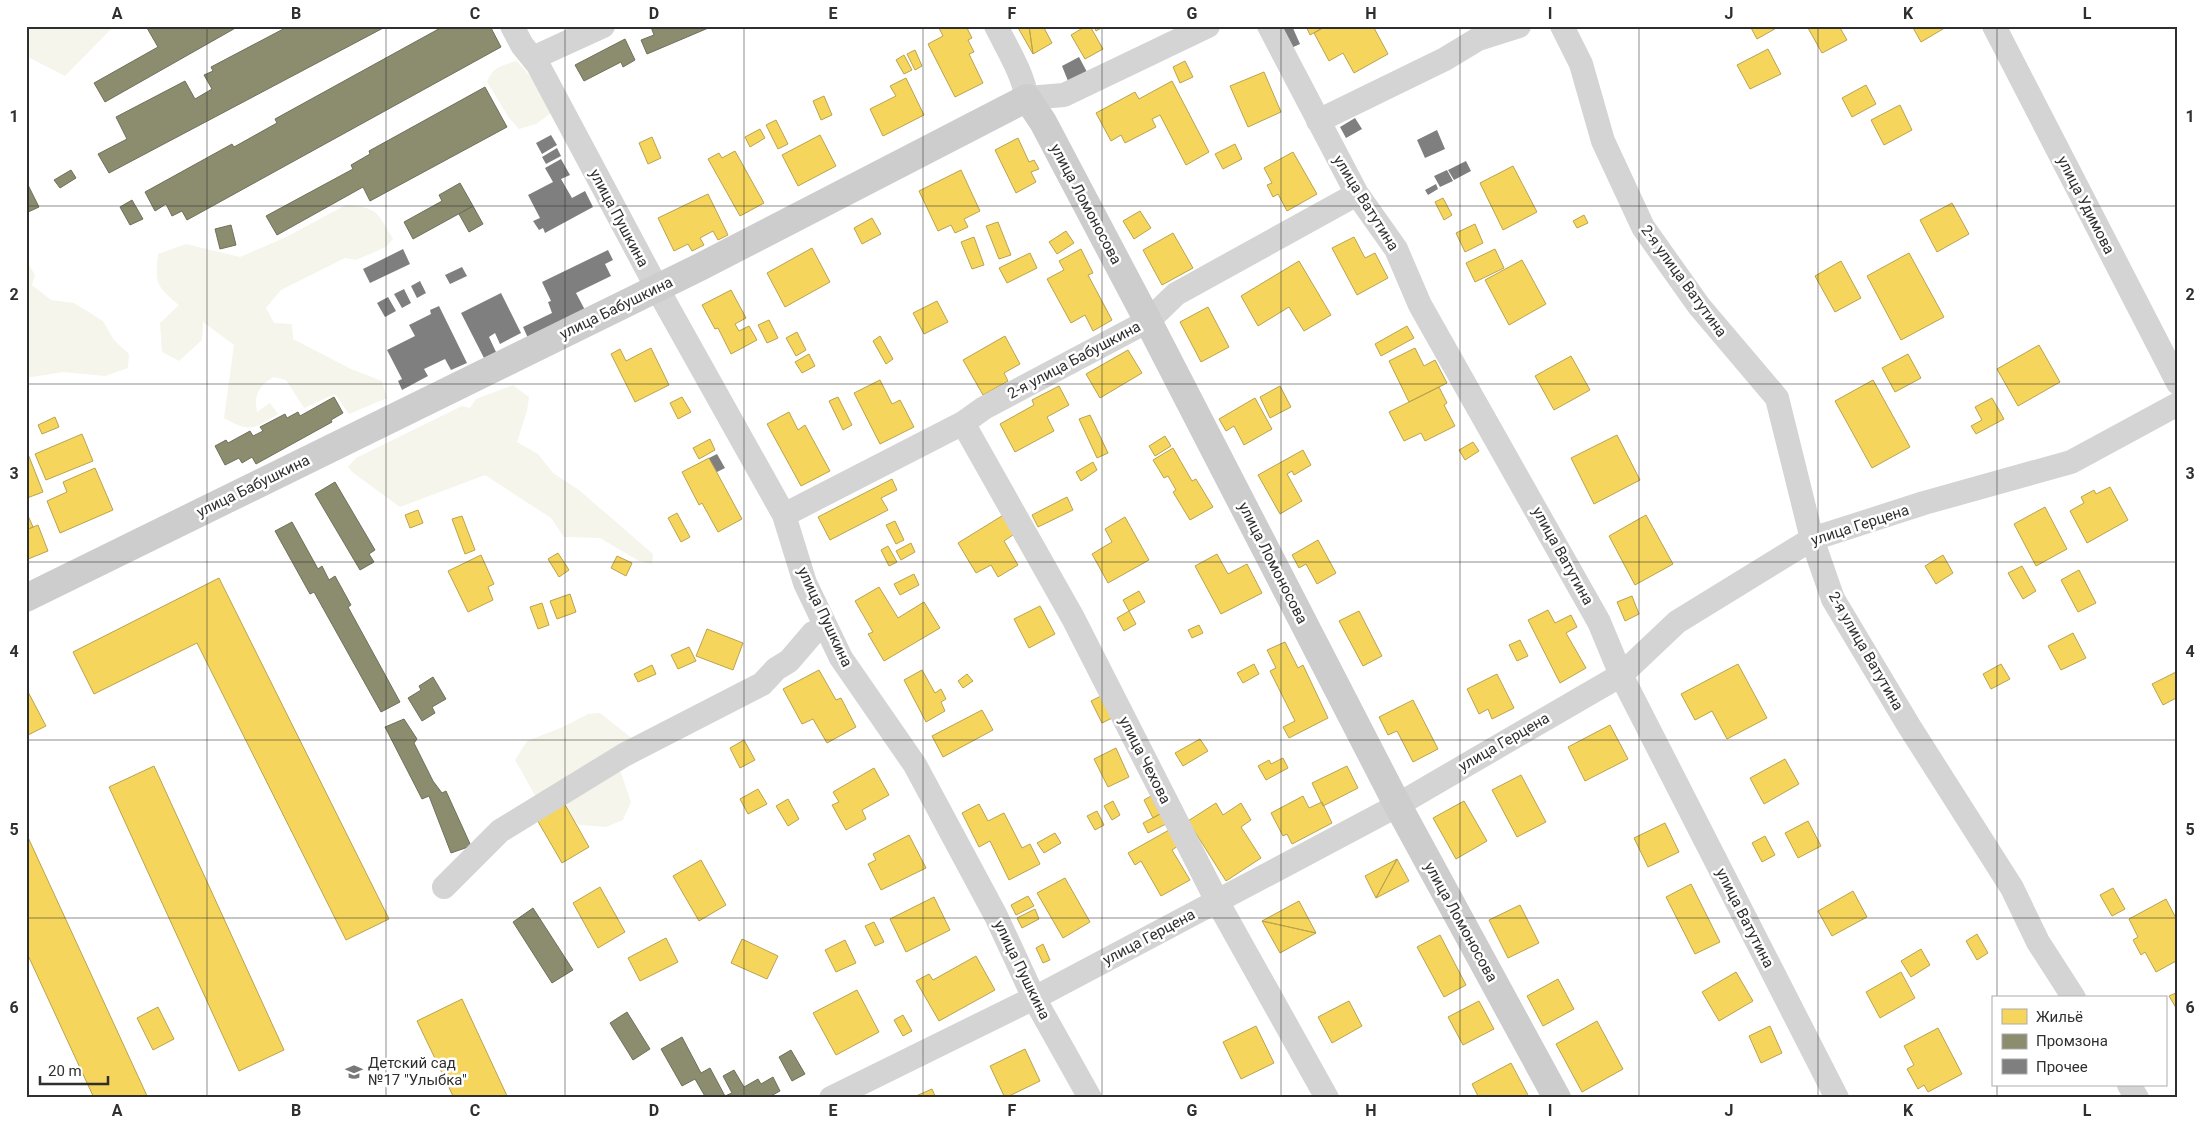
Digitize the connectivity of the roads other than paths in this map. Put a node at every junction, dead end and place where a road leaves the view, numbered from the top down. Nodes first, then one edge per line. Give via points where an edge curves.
1 (512, 26) edge
2 (603, 26) edge
3 (996, 26) edge
4 (1208, 26) edge
5 (1268, 26) edge
6 (1519, 26) edge
7 (1562, 26) edge
8 (1994, 26) edge
9 (533, 58) junction
10 (1027, 98) junction
11 (1318, 121) junction
12 (1357, 194) junction
13 (657, 288) junction
14 (1148, 321) junction
15 (2178, 383) edge
16 (2178, 404) edge
17 (963, 423) junction
18 (784, 514) junction
19 (1812, 538) junction
20 (26, 598) edge
21 (813, 633) dead end
22 (1621, 674) junction
23 (1397, 804) junction
24 (444, 887) dead end
25 (1217, 901) junction
26 (2073, 996) edge
27 (1034, 998) junction
28 (2130, 1086) edge
29 (830, 1098) edge
30 (1090, 1098) edge
31 (1327, 1098) edge
32 (1557, 1098) edge
33 (1837, 1098) edge
34 (2137, 1098) edge

1 - 9 street, улица Пушкина
2 - 9 street
3 - 10 street, улица Ломоносова via 1014,61
4 - 10 street, улица Бабушкина via 1064,95
5 - 11 street, улица Ватутина
6 - 11 street via 1478,39 1445,59
7 - 19 street, 2-я улица Ватутина via 1581,64 1603,141 1643,227 1699,306 1777,398
8 - 15 street, улица Удимова
9 - 13 street, улица Пушкина
10 - 13 street, улица Бабушкина
10 - 14 street, улица Ломоносова via 1043,122
11 - 12 street, улица Ватутина
12 - 14 street, 2-я улица Бабушкина via 1176,294
12 - 22 street, улица Ватутина via 1396,248 1420,305 1600,622
13 - 18 street, улица Пушкина
13 - 20 street, улица Бабушкина
14 - 17 street, 2-я улица Бабушкина via 984,408
14 - 23 street, улица Ломоносова
16 - 19 street, улица Герцена via 2072,462
17 - 18 street, 2-я улица Бабушкина
17 - 25 street, улица Чехова via 1073,618
18 - 27 street, улица Пушкина via 805,583 841,658 915,765 996,916
19 - 22 street, улица Герцена via 1677,622
19 - 26 street, 2-я улица Ватутина via 1833,599 1908,726 2012,888 2038,942
21 - 24 street via 789,661 762,684 624,755 500,831
22 - 23 street, улица Герцена
22 - 33 street, улица Ватутина
23 - 25 street, улица Герцена
23 - 32 street, улица Ломоносова
25 - 27 street, улица Герцена
25 - 31 street, улица Чехова
27 - 29 street, улица Герцена
27 - 30 street, улица Пушкина
28 - 34 street

